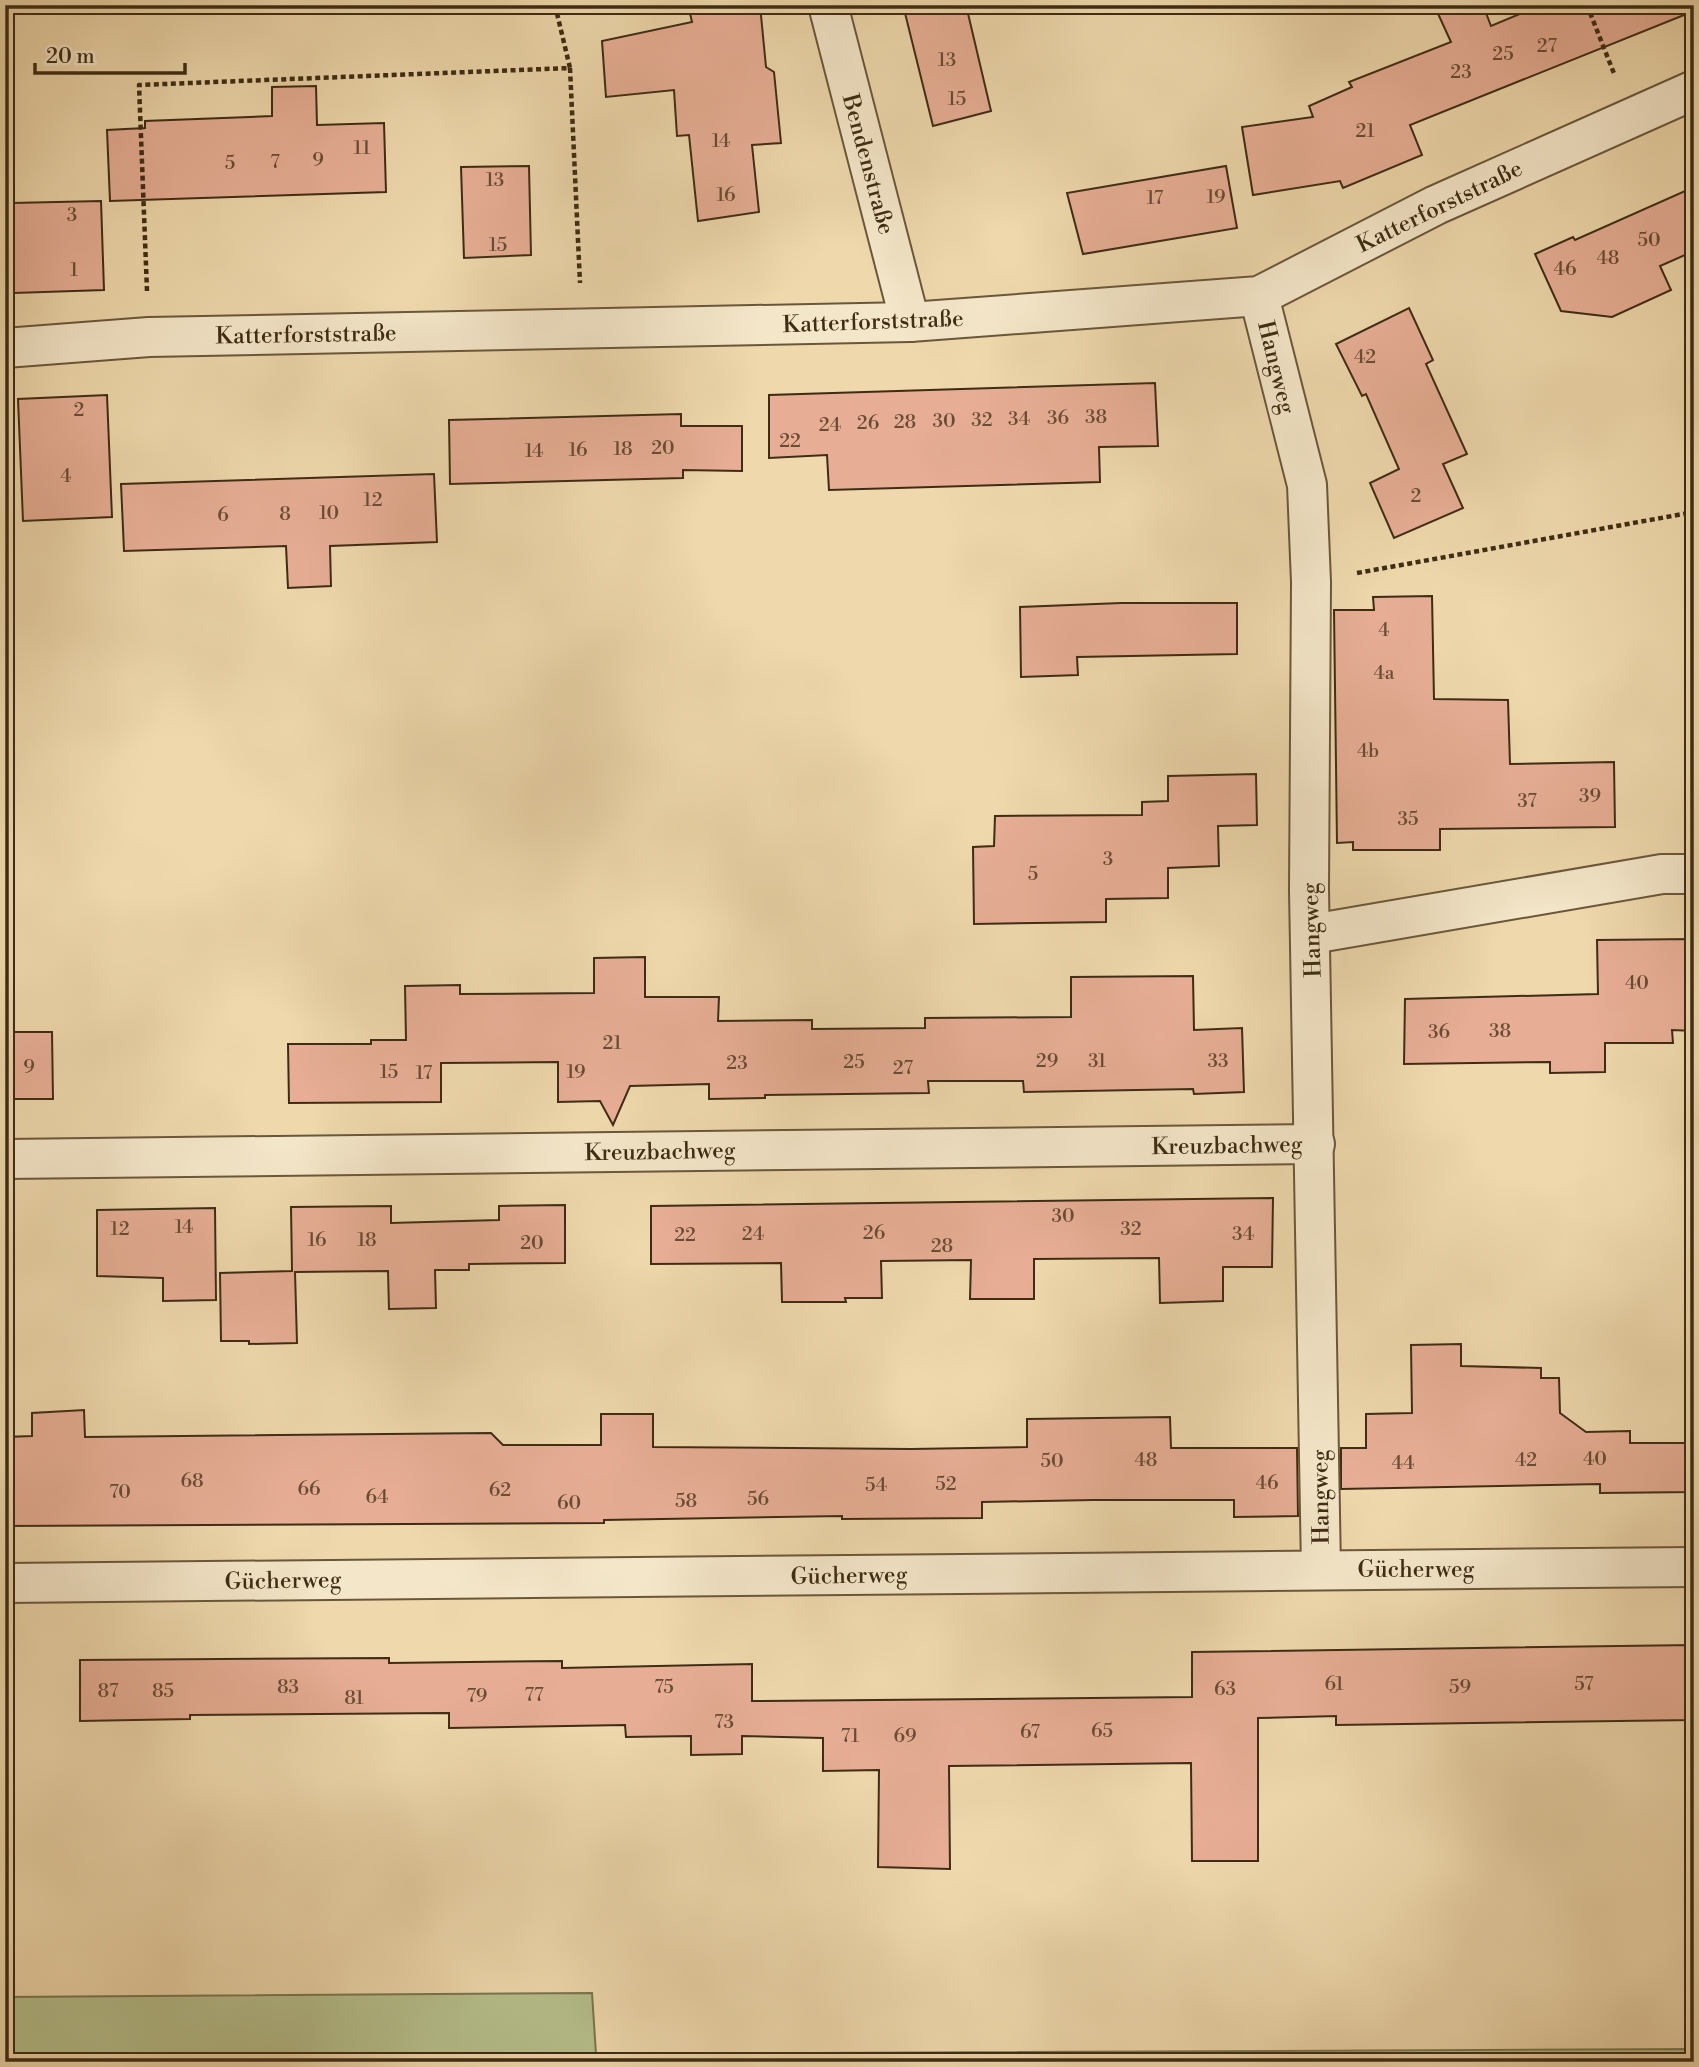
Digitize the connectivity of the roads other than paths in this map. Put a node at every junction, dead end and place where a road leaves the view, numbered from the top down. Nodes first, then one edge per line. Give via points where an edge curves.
1 (828, 5) edge
2 (1694, 90) edge
3 (1259, 296) junction
4 (910, 322) junction
5 (5, 348) edge
6 (1694, 874) edge
7 (1312, 934) junction
8 (1315, 1144) junction
9 (5, 1159) edge
10 (1694, 1567) edge
11 (1321, 1570) junction
12 (5, 1583) edge

1 - 4 street, Bendenstraße
2 - 3 street, Katterforststraße via 1436,205
3 - 4 street, Katterforststraße
3 - 7 street, Hangweg via 1307,485
4 - 5 street, Katterforststraße via 149,337
6 - 7 street via 1662,874
7 - 8 street, Hangweg
8 - 9 street, Kreuzbachweg
8 - 11 street, Hangweg
10 - 11 street, Gücherweg
11 - 12 street, Gücherweg

